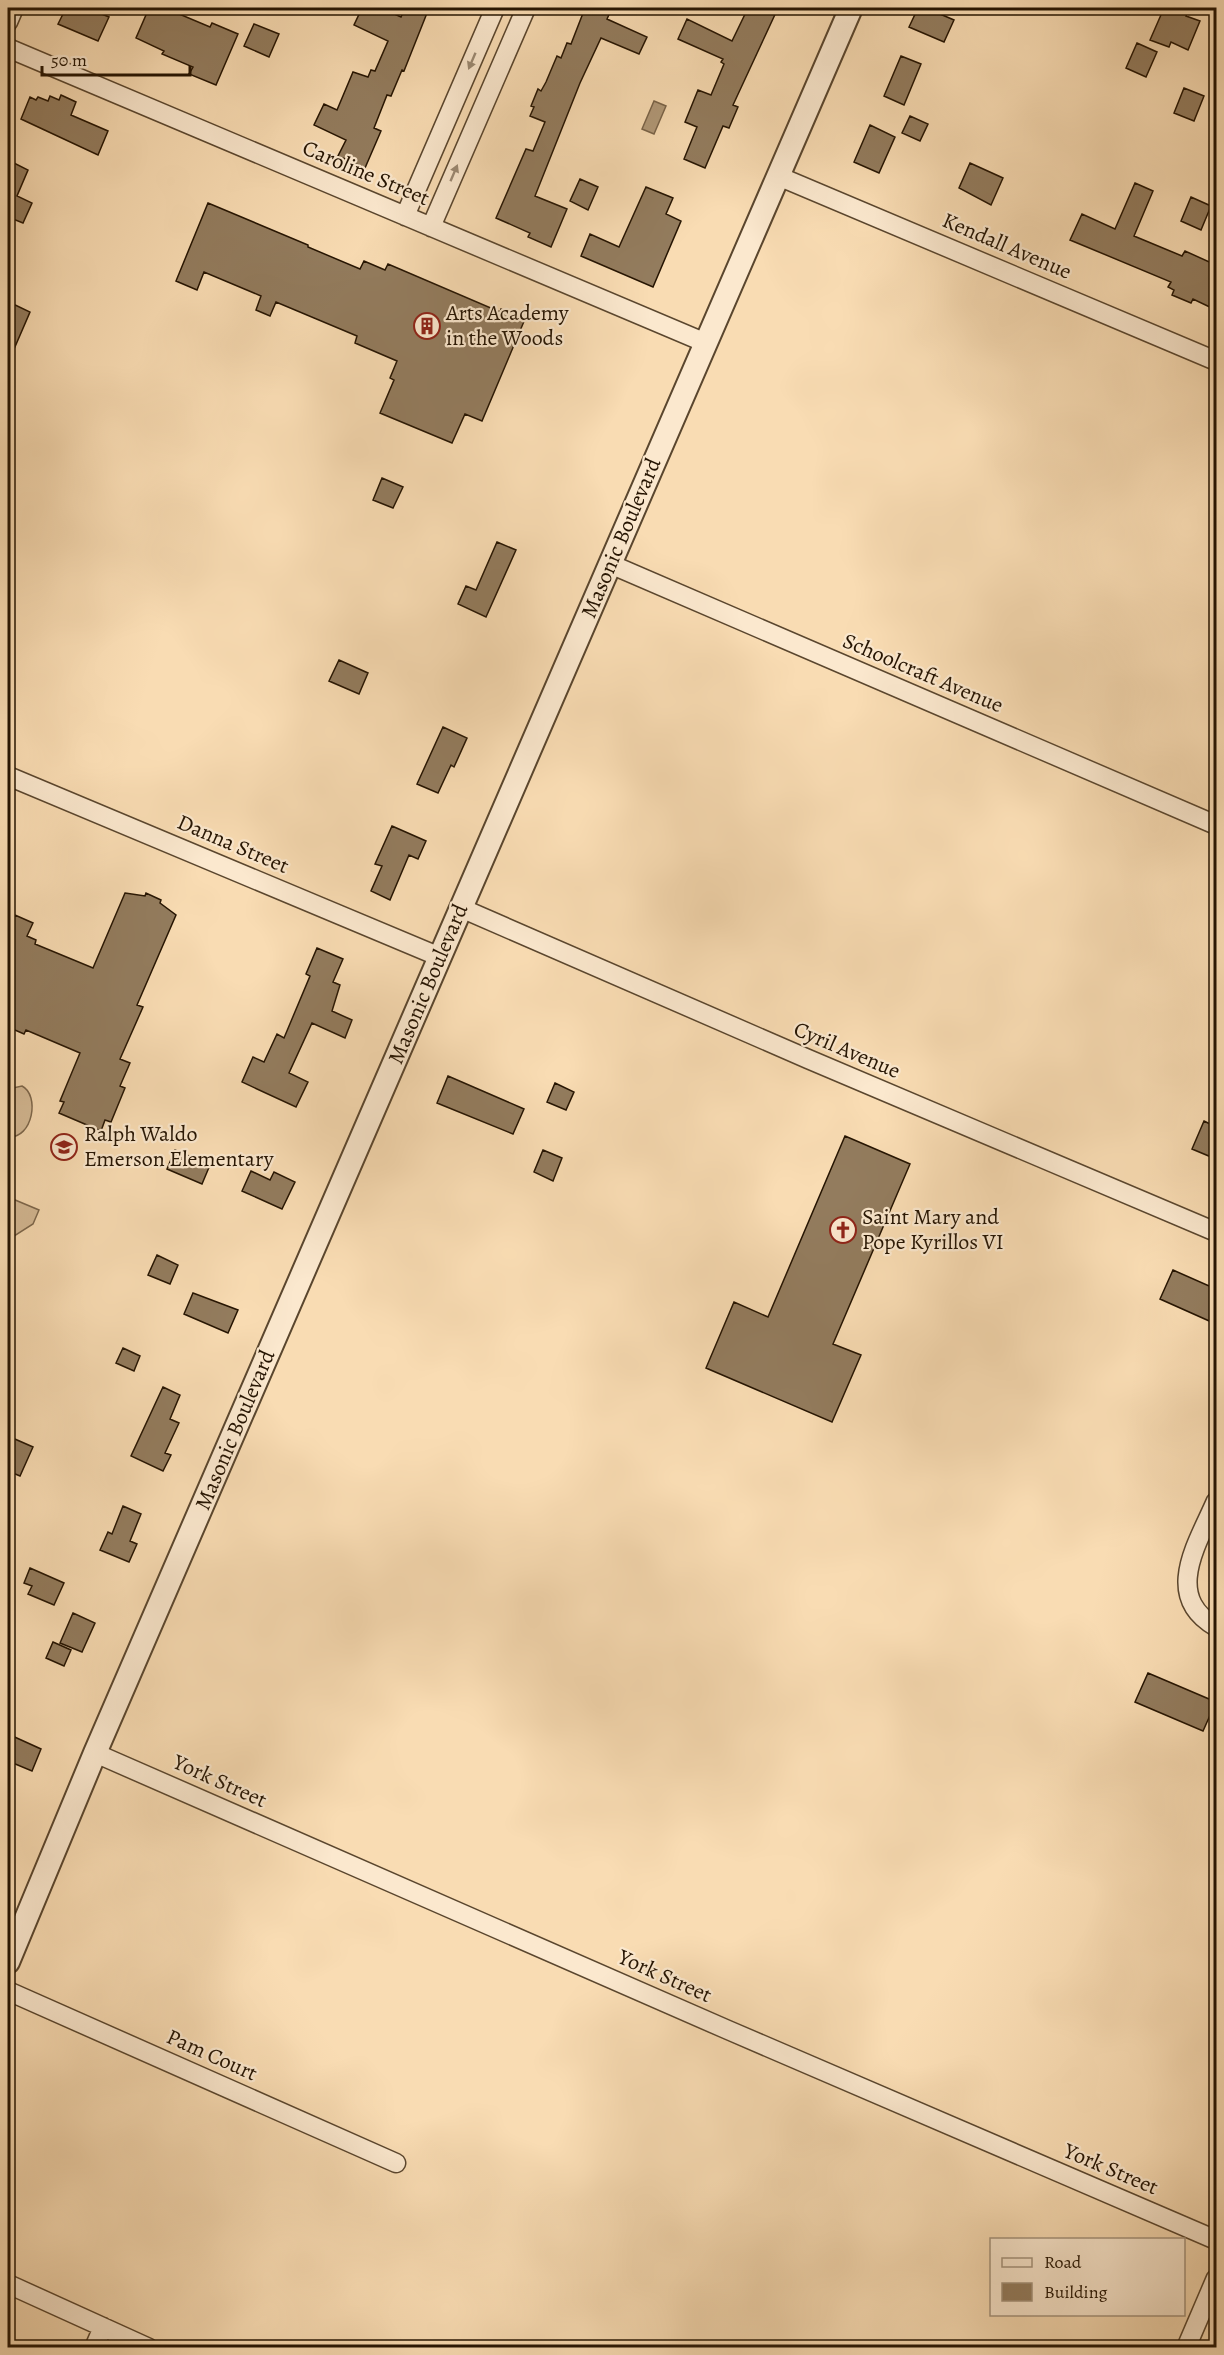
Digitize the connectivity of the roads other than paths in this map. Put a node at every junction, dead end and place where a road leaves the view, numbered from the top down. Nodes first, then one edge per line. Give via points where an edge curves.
1 (14, 8) edge
2 (495, 8) edge
3 (526, 8) edge
4 (851, 8) edge
5 (8, 22) edge
6 (8, 48) edge
7 (778, 176) junction
8 (405, 216) junction
9 (431, 227) junction
10 (706, 343) junction
11 (1216, 361) edge
12 (610, 564) junction
13 (8, 776) edge
14 (1216, 825) edge
15 (461, 908) junction
16 (440, 957) junction
17 (1216, 1232) edge
18 (1216, 1501) edge
19 (1216, 1627) edge
20 (95, 1753) junction
21 (8, 1962) edge
22 (8, 1991) edge
23 (396, 2163) dead end
24 (1216, 2240) edge
25 (1216, 2278) edge
26 (8, 2284) edge
27 (103, 2327) junction
28 (94, 2348) edge
29 (148, 2348) edge
30 (1186, 2348) edge

1 - 5 street
2 -> 8 street
9 -> 3 street
4 - 7 street, Masonic Boulevard
6 - 8 street, Caroline Street
7 - 10 street, Masonic Boulevard
7 - 11 street, Kendall Avenue
8 - 9 street, Caroline Street
9 - 10 street, Caroline Street
10 - 12 street, Masonic Boulevard
12 - 14 street, Schoolcraft Avenue
12 - 15 street, Masonic Boulevard
13 - 16 street, Danna Street
15 - 16 street, Masonic Boulevard
15 - 17 street, Cyril Avenue
16 - 20 street, Masonic Boulevard
18 - 19 street via 1191,1560 1187,1586 1197,1612
20 - 21 street, Masonic Boulevard
20 - 24 street, York Street
22 - 23 street, Pam Court
25 - 30 street
26 - 27 street
27 - 28 street
27 - 29 street

